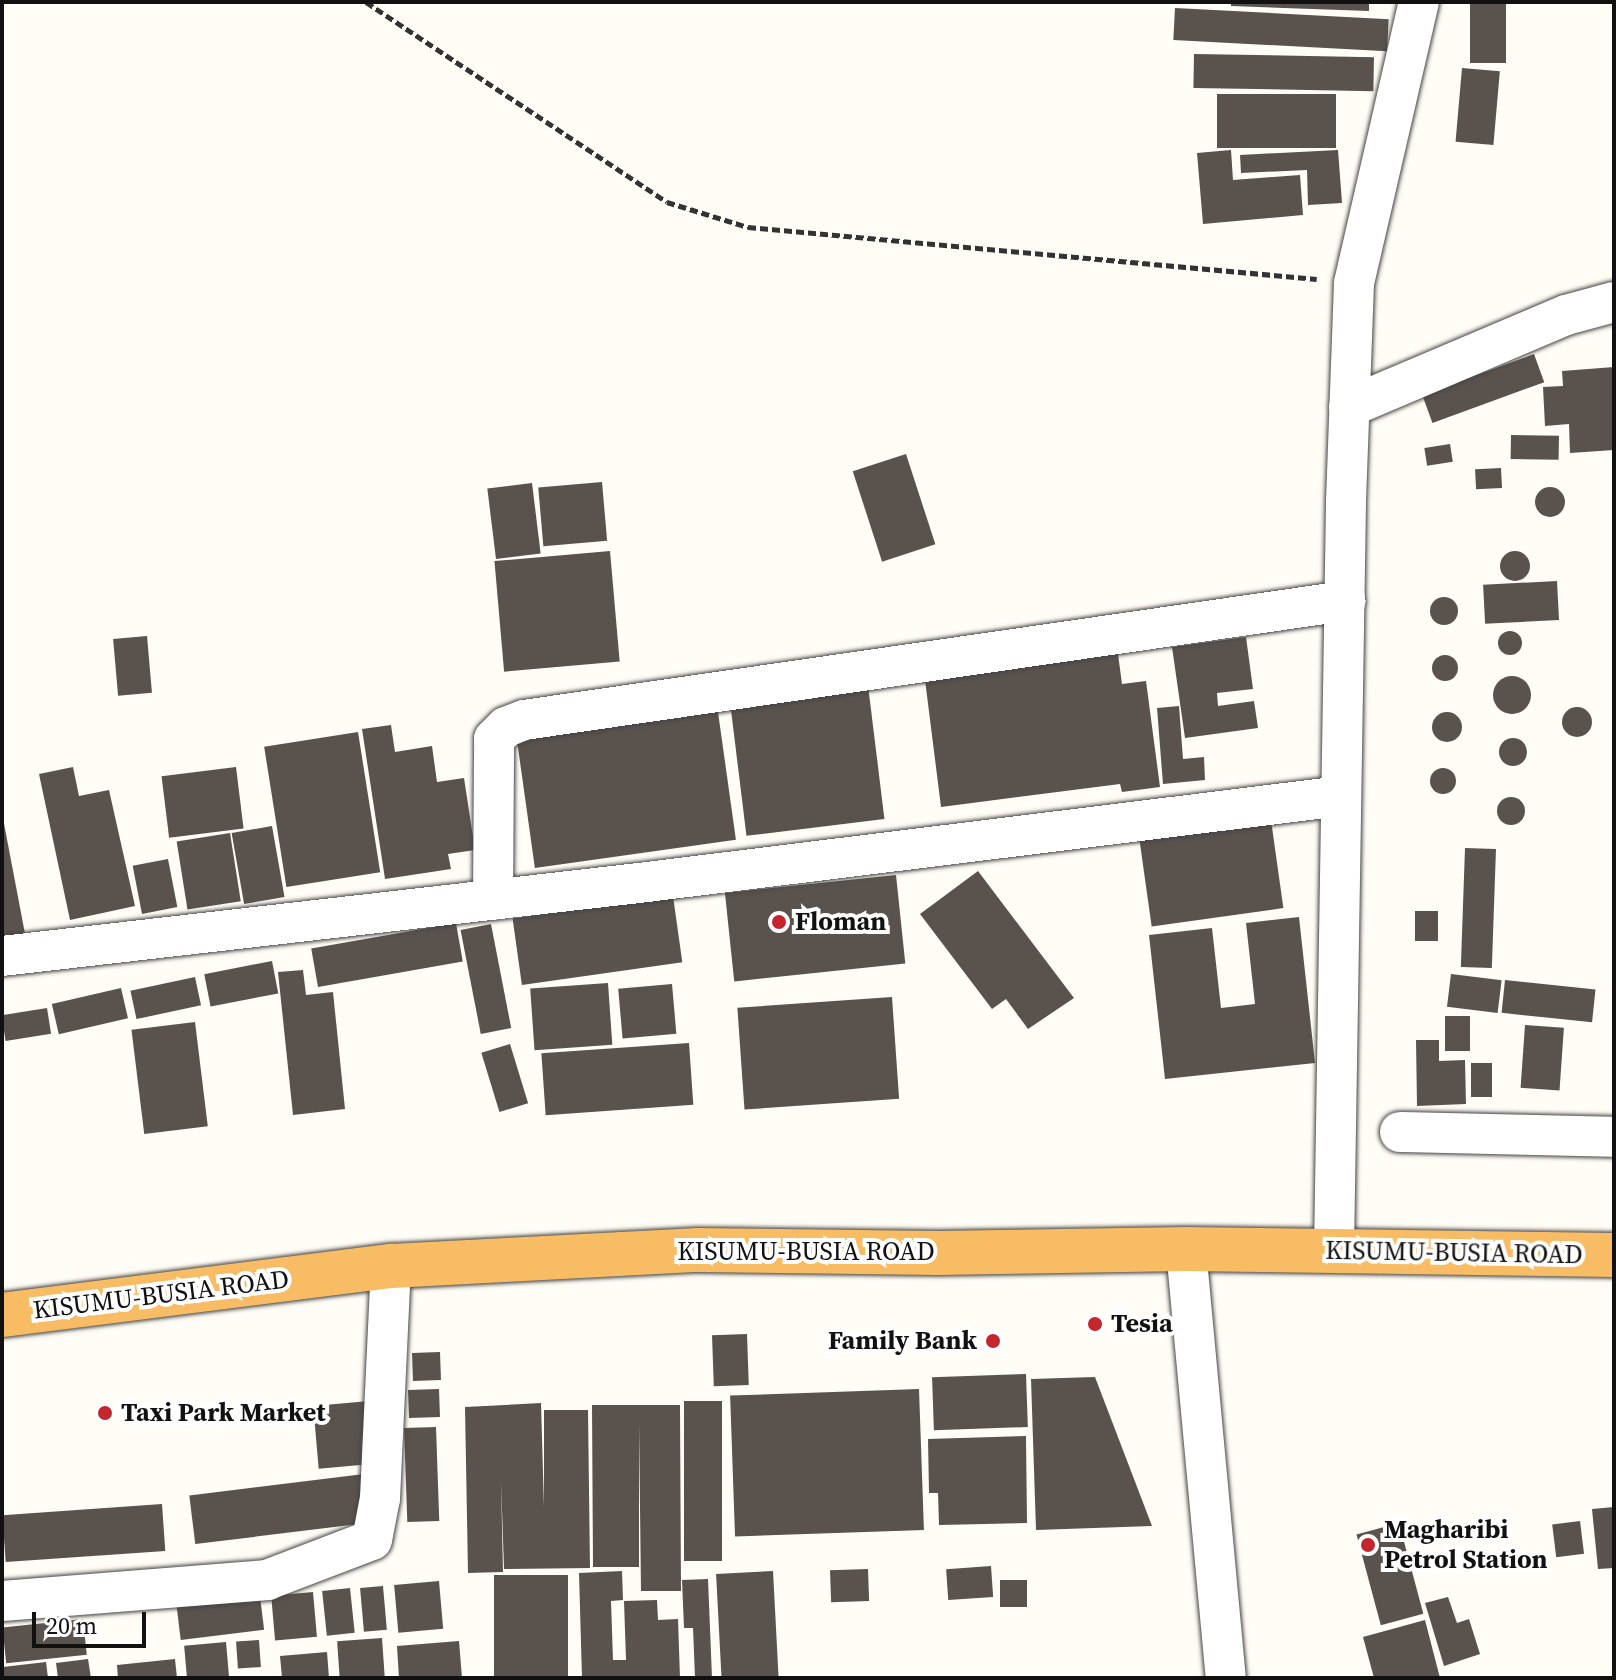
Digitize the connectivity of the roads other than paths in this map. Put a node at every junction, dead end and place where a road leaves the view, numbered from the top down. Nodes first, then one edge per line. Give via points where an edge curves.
1 (1419, 2) edge
2 (1614, 302) edge
3 (1349, 407) junction
4 (1345, 601) junction
5 (1341, 796) junction
6 (493, 900) junction
7 (2, 956) edge
8 (1400, 1132) dead end
9 (1614, 1137) edge
10 (1186, 1249) junction
11 (1334, 1251) junction
12 (1614, 1255) edge
13 (391, 1266) junction
14 (2, 1315) edge
15 (2, 1601) edge
16 (1226, 1678) edge

1 - 3 street via 1354,283
2 - 3 street via 1566,315
3 - 4 street
4 - 5 street
4 - 6 street via 524,720 494,739
5 - 6 street
5 - 11 street
6 - 7 street
8 - 9 street
10 - 11 highway, KISUMU-BUSIA ROAD
10 - 13 highway, KISUMU-BUSIA ROAD via 699,1250
10 - 16 street
11 - 12 highway, KISUMU-BUSIA ROAD
13 - 14 highway, KISUMU-BUSIA ROAD
13 - 15 street via 380,1498 372,1540 267,1580

